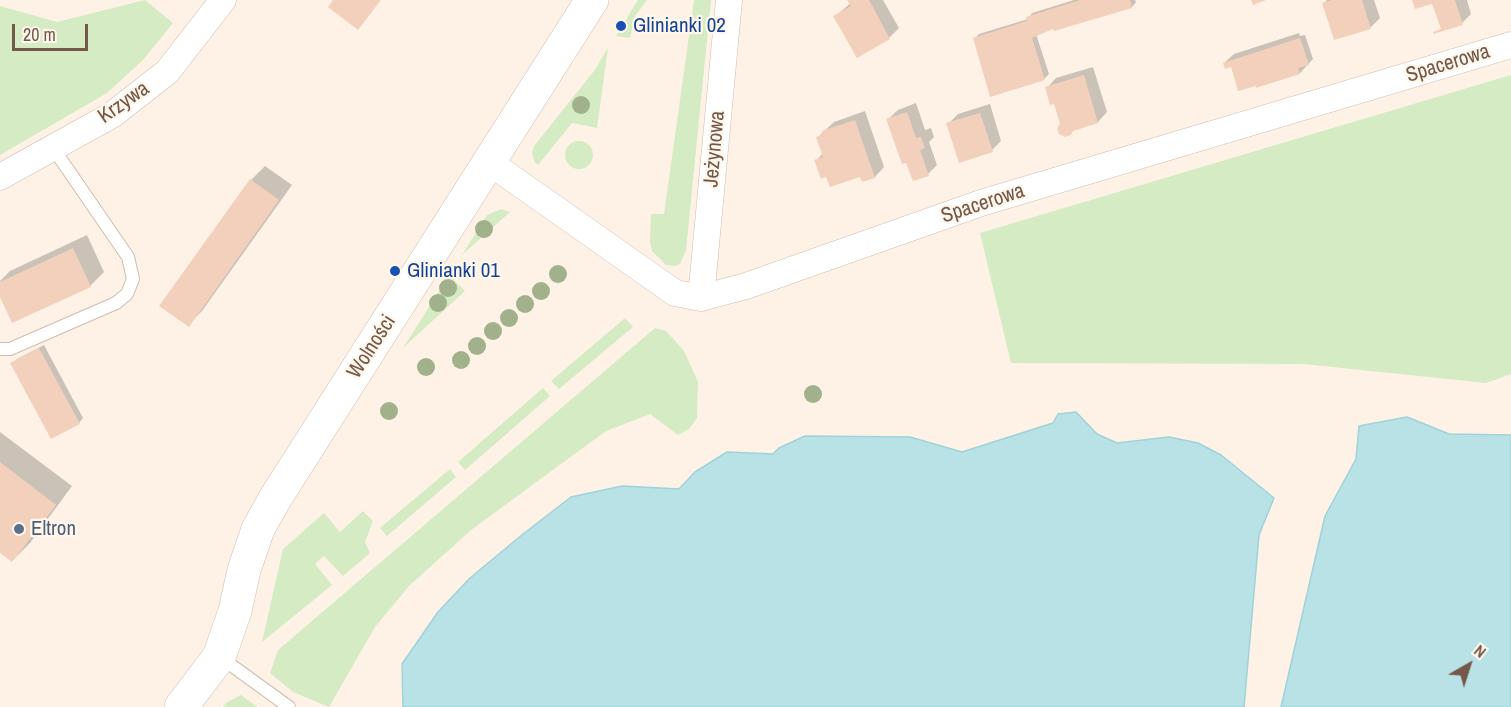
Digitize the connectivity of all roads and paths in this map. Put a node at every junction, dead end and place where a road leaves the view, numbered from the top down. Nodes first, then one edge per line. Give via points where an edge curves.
1 (223, 0) edge
2 (592, 0) edge
3 (729, 0) edge
4 (1511, 45) edge
5 (53, 148) junction
6 (489, 162) junction
7 (0, 177) edge
8 (701, 298) junction
9 (0, 349) edge
10 (219, 657) junction
11 (181, 707) edge
12 (289, 707) edge

1 - 5 street, Krzywa via 167,72 112,115
2 - 6 street, Wolności
3 - 8 street, Jeżynowa
4 - 8 street, Spacerowa via 981,203 746,286
5 - 7 street, Krzywa
5 - 9 lane via 128,257 133,279 127,294 116,303 10,349
6 - 8 street, Spacerowa via 675,293
6 - 10 street, Wolności via 258,529
10 - 11 street, Wolności
10 - 12 lane

